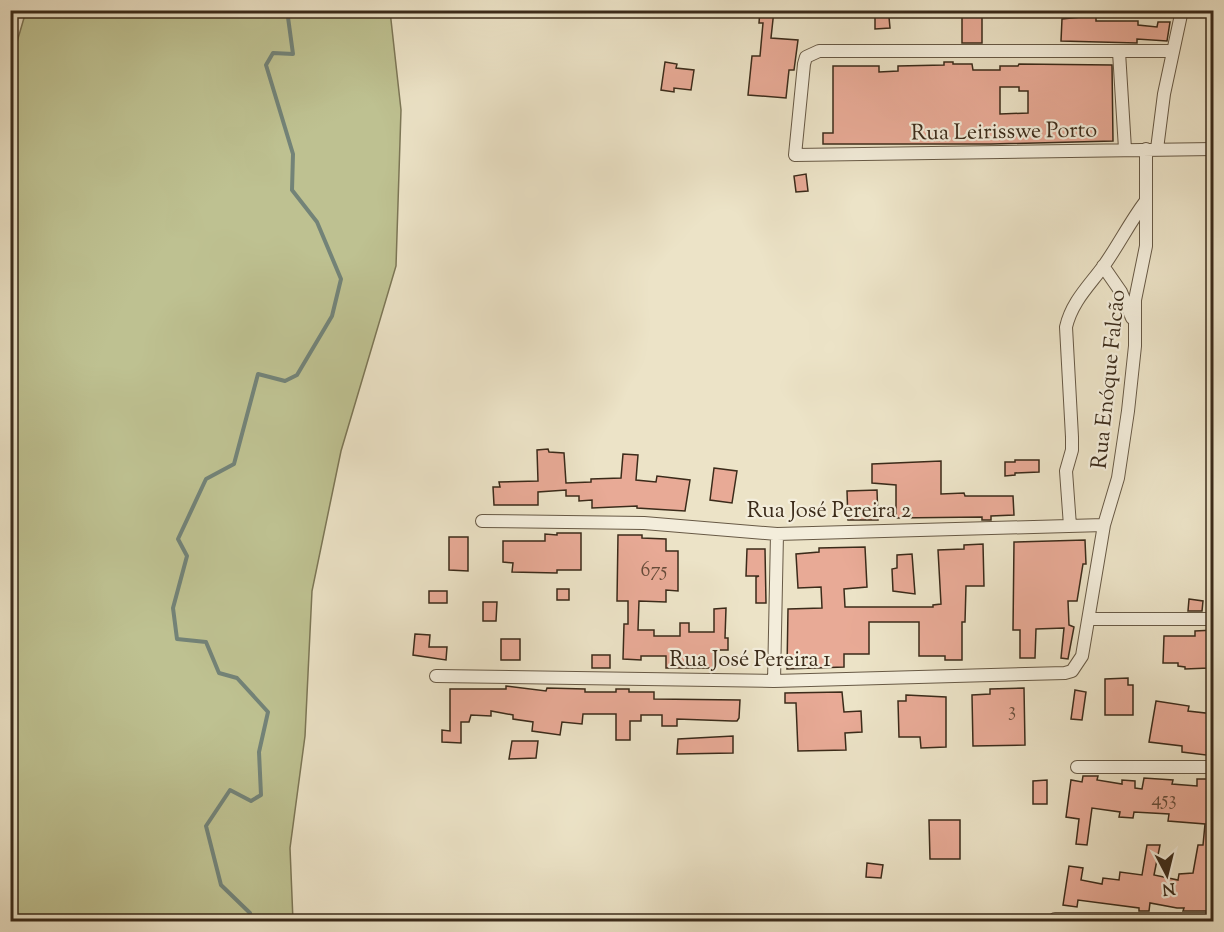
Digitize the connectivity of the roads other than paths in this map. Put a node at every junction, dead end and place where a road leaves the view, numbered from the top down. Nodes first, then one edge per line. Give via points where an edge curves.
1 (1182, 10) edge
2 (1173, 51) junction
3 (1119, 52) junction
4 (1125, 149) junction
5 (1151, 149) junction
6 (1214, 149) edge
7 (1145, 202) junction
8 (1103, 266) junction
9 (1135, 325) junction
10 (482, 521) dead end
11 (1104, 525) junction
12 (1070, 526) junction
13 (777, 534) junction
14 (1089, 619) junction
15 (1214, 619) edge
16 (1065, 674) joint
17 (436, 676) dead end
18 (774, 681) junction
19 (1077, 767) dead end
20 (1214, 767) edge
21 (1055, 919) dead end
22 (1214, 919) edge

1 - 2 street, Rua Enóque Falcão
2 - 3 street
2 - 5 street, Rua Enóque Falcão
3 - 4 street
3 - 4 street, Rua Leirisswe Porto via 819,51 806,57 804,64 795,155
4 - 5 street, Rua Leirisswe Porto
5 - 6 street, Rua Leirisswe Porto
5 - 7 street, Rua Enóque Falcão
7 - 8 street
7 - 9 street, Rua Enóque Falcão via 1146,246 1136,290
8 - 9 street via 1121,292
8 - 12 street via 1076,302 1066,327 1072,437 1066,471
9 - 11 street, Rua Enóque Falcão via 1118,478
10 - 13 street, Rua José Pereira 2 via 644,523
11 - 12 street, Rua José Pereira 2
11 - 14 street, Rua Enóque Falcão
12 - 13 street, Rua José Pereira 2
13 - 18 street
14 - 15 street
14 - 16 street, Rua Enóque Falcão via 1082,656 1072,671
16 - 18 street, Rua José Pereira 1
17 - 18 street, Rua José Pereira 1
19 - 20 street
21 - 22 street

